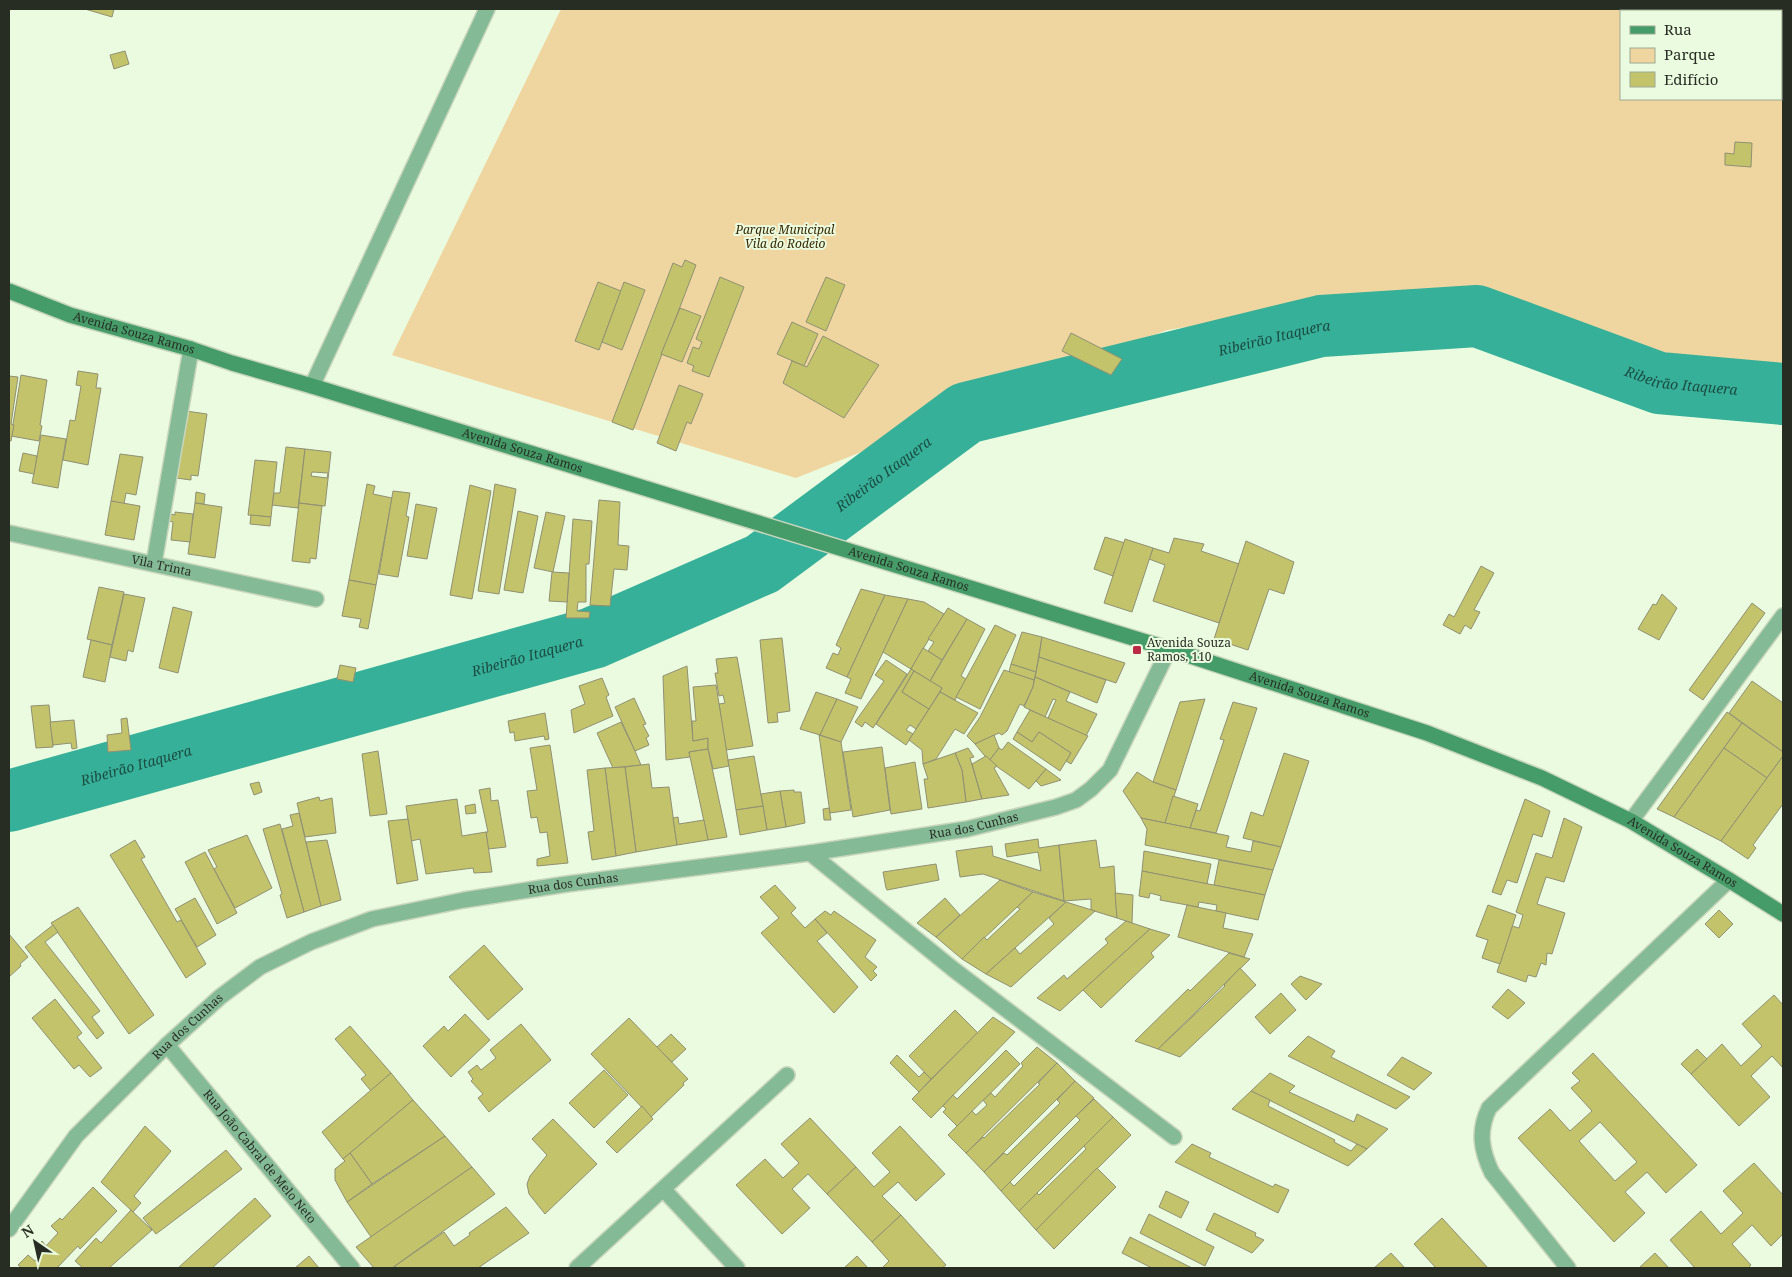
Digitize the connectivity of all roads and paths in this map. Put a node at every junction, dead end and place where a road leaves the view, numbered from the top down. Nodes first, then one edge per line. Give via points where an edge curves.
1 (487, 9) edge
2 (9, 291) edge
3 (191, 349) junction
4 (312, 386) junction
5 (9, 533) edge
6 (154, 563) junction
7 (316, 598) dead end
8 (1783, 616) edge
9 (1169, 649) junction
10 (1631, 821) junction
11 (810, 852) junction
12 (1730, 880) junction
13 (1783, 914) edge
14 (167, 1046) junction
15 (787, 1075) dead end
16 (1174, 1137) dead end
17 (664, 1190) junction
18 (9, 1229) edge
19 (352, 1268) edge
20 (577, 1268) edge
21 (737, 1268) edge
22 (1568, 1268) edge

1 - 4 street
2 - 3 street, Avenida Souza Ramos via 70,315
3 - 4 street, Avenida Souza Ramos
3 - 6 street
4 - 9 street, Avenida Souza Ramos
5 - 6 street, Vila Trinta
6 - 7 street, Vila Trinta
8 - 10 street
9 - 10 street, Avenida Souza Ramos via 1427,733 1542,778
9 - 11 street, Rua dos Cunhas via 1110,770 1076,800 1056,808 967,829
10 - 12 street, Avenida Souza Ramos
11 - 14 street, Rua dos Cunhas via 567,884 372,919 260,967 220,997
11 - 16 street via 953,969
12 - 13 street, Avenida Souza Ramos
12 - 22 street via 1489,1108 1482,1122 1484,1156 1492,1173
14 - 18 street, Rua dos Cunhas via 76,1136
14 - 19 street, Rua João Cabral de Melo Neto
15 - 17 street
17 - 20 street
17 - 21 street

